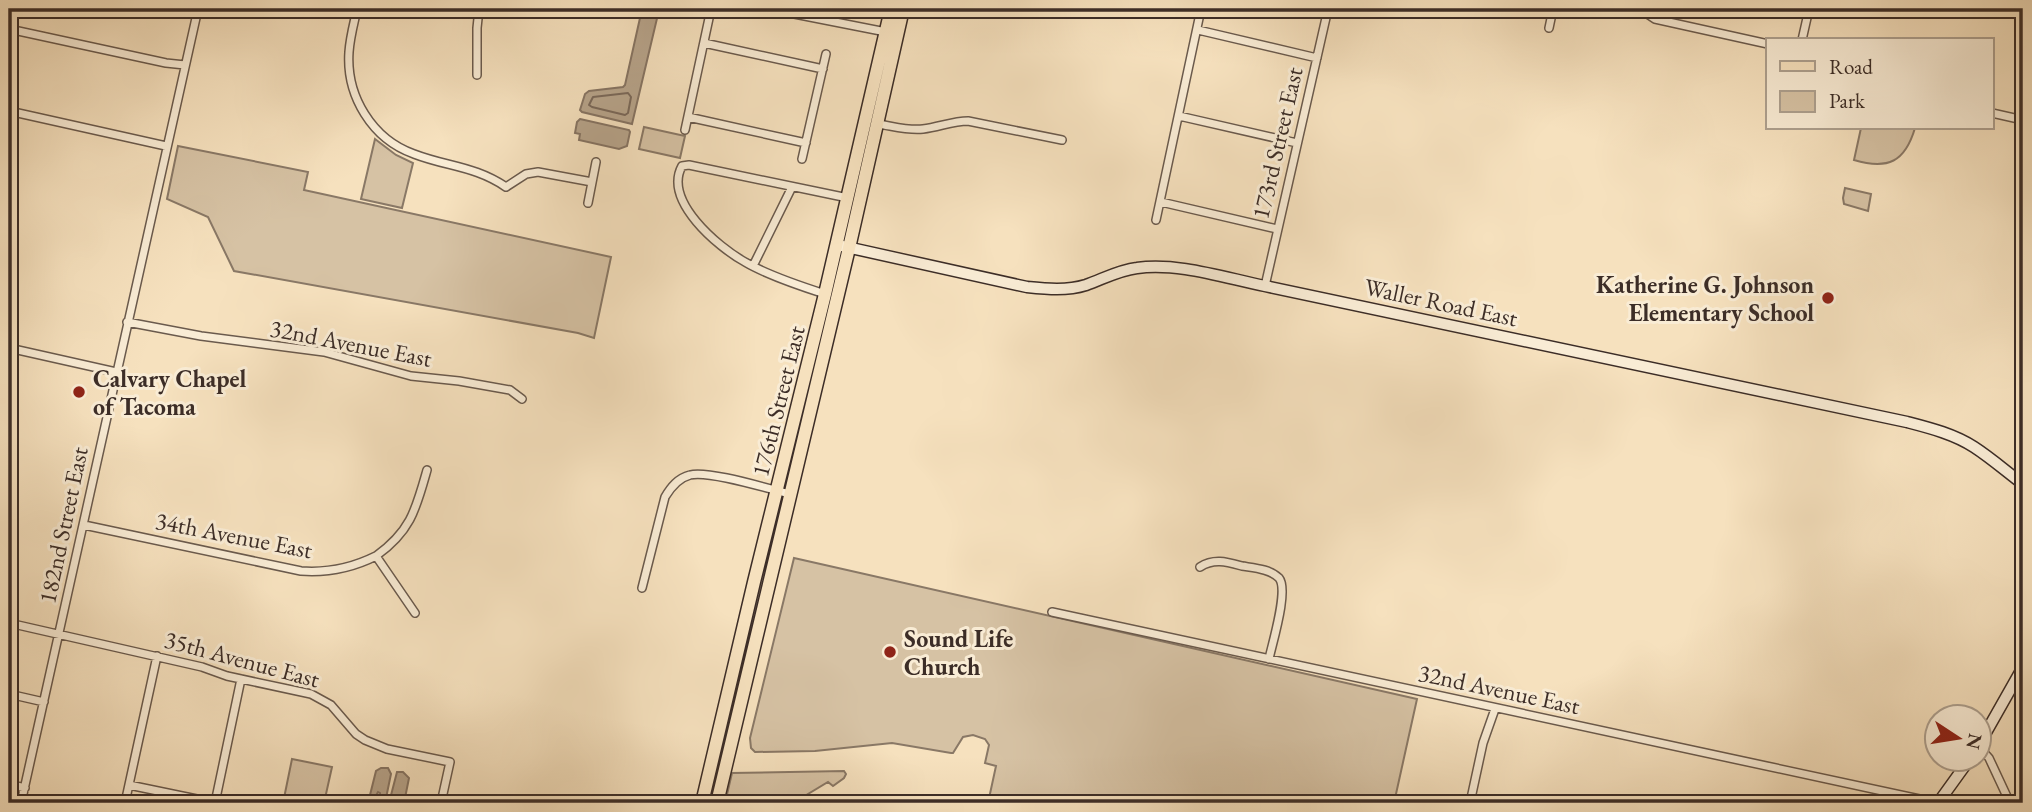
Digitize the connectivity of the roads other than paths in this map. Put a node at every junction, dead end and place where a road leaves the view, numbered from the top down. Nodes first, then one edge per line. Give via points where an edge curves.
1 (198, 9) edge
2 (357, 9) edge
3 (479, 9) edge
4 (711, 9) edge
5 (769, 9) edge
6 (891, 9) edge
7 (903, 9) edge
8 (1202, 9) edge
9 (1328, 9) edge
10 (1553, 9) edge
11 (1810, 9) edge
12 (1645, 11) edge
13 (1549, 28) dead end
14 (9, 29) edge
15 (1198, 30) junction
16 (886, 32) junction
17 (1803, 38) edge
18 (704, 43) junction
19 (1766, 44) edge
20 (826, 54) dead end
21 (1317, 58) junction
22 (185, 65) junction
23 (823, 69) junction
24 (477, 75) dead end
25 (886, 86) junction
26 (9, 111) edge
27 (1994, 113) edge
28 (1179, 116) junction
29 (688, 117) junction
30 (2023, 120) edge
31 (878, 124) junction
32 (685, 130) dead end
33 (1062, 140) dead end
34 (806, 143) junction
35 (1297, 143) junction
36 (166, 146) junction
37 (802, 159) dead end
38 (596, 162) dead end
39 (592, 183) junction
40 (792, 187) junction
41 (848, 198) junction
42 (1161, 202) junction
43 (588, 203) dead end
44 (1156, 220) dead end
45 (1277, 229) junction
46 (843, 247) junction
47 (753, 266) junction
48 (1265, 286) junction
49 (825, 294) junction
50 (127, 322) junction
51 (9, 348) edge
52 (116, 372) junction
53 (522, 399) dead end
54 (427, 470) dead end
55 (2023, 484) edge
56 (784, 493) junction
57 (84, 525) junction
58 (376, 556) junction
59 (1200, 566) dead end
60 (642, 588) dead end
61 (1052, 612) dead end
62 (415, 613) dead end
63 (9, 623) edge
64 (59, 634) junction
65 (157, 656) junction
66 (1269, 659) junction
67 (2023, 667) edge
68 (242, 679) junction
69 (9, 694) edge
70 (44, 702) junction
71 (1495, 709) junction
72 (1994, 719) edge
73 (1994, 769) edge
74 (1959, 774) edge
75 (9, 784) edge
76 (129, 785) junction
77 (25, 788) junction
78 (21, 803) edge
79 (125, 803) edge
80 (216, 803) edge
81 (441, 803) edge
82 (702, 803) edge
83 (717, 803) edge
84 (1470, 803) edge
85 (1938, 803) edge
86 (2010, 803) edge

1 - 22 street, 182nd Street East
2 - 39 street via 349,48 358,102 376,129 401,149 467,167 506,187 538,172
3 - 24 street
4 - 18 street
5 - 16 street
6 - 16 main road, 176th Street East
7 - 25 main road, 176th Street East
8 - 15 street
9 - 21 street, 173rd Street East
10 - 13 street
11 - 17 street
12 - 19 street via 1655,19
14 - 22 street
15 - 21 street
15 - 28 street
16 - 25 main road via 891,38 882,77
16 - 41 main road, 176th Street East
18 - 23 street
18 - 29 street
20 - 23 street
21 - 35 street, 173rd Street East
22 - 36 street, 182nd Street East
23 - 34 street
25 - 31 main road, 176th Street East
26 - 36 street
27 - 30 street
28 - 35 street
28 - 42 street
29 - 32 street
29 - 34 street
31 - 33 street via 922,129 968,121
31 - 46 main road, 176th Street East
34 - 37 street
35 - 45 street, 173rd Street East
36 - 50 street, 182nd Street East
38 - 39 street
39 - 43 street
40 - 41 street
40 - 47 street
40 - 47 street via 688,165 679,172 679,193 690,214 725,248
41 - 46 main road, 176th Street East
42 - 44 street
42 - 45 street
45 - 48 street, 173rd Street East
46 - 48 street, Waller Road East via 1027,287 1084,286 1116,273 1150,267
46 - 49 main road, 176th Street East
46 - 56 main road, 176th Street East
47 - 49 street
48 - 55 street, Waller Road East via 1931,428 1975,448
49 - 56 main road, 176th Street East
50 - 52 street, 182nd Street East
50 - 53 street, 32nd Avenue East via 324,352 411,376 510,390
51 - 52 street
52 - 57 street, 182nd Street East
54 - 58 street via 419,501 404,530
56 - 60 street via 702,474 676,482 665,497
56 - 82 main road, 176th Street East via 754,582
56 - 83 main road, 176th Street East
57 - 58 street, 34th Avenue East via 301,571 330,572
57 - 64 street, 182nd Street East
58 - 62 street
59 - 66 street via 1220,561 1266,571 1282,582
61 - 66 street, 32nd Avenue East
63 - 64 street, 35th Avenue East
64 - 65 street, 35th Avenue East
64 - 70 street, 182nd Street East
65 - 68 street, 35th Avenue East
65 - 76 street
66 - 71 street, 32nd Avenue East
67 - 72 street
68 - 80 street
68 - 81 street, 35th Avenue East via 311,694 331,705 365,740 450,762
69 - 70 street
70 - 77 street, 182nd Street East
71 - 84 street
71 - 85 street, 32nd Avenue East
73 - 86 street
74 - 85 street
75 - 77 street
76 - 79 street
76 - 80 street
77 - 78 street, 182nd Street East

